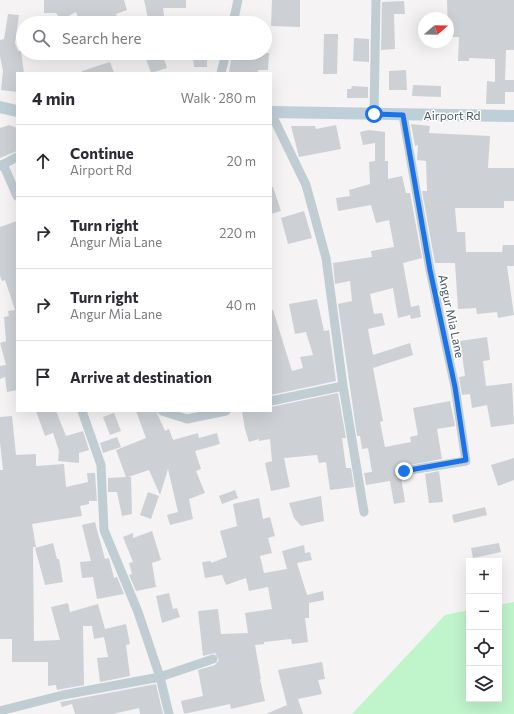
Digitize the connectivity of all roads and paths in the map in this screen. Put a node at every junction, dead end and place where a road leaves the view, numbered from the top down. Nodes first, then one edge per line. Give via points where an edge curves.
1 (238, 0) edge
2 (376, 0) edge
3 (235, 16) edge
4 (224, 60) edge
5 (221, 72) edge
6 (0, 107) edge
7 (16, 111) edge
8 (272, 112) edge
9 (272, 114) edge
10 (374, 114) junction
11 (403, 115) junction
12 (514, 116) edge
13 (16, 158) edge
14 (2, 165) edge
15 (16, 194) edge
16 (343, 386) junction
17 (272, 401) edge
18 (82, 412) edge
19 (165, 412) edge
20 (221, 412) edge
21 (404, 471) dead end
22 (364, 512) dead end
23 (213, 658) dead end
24 (160, 677) junction
25 (0, 711) edge
26 (169, 714) edge

1 - 3 street
2 - 10 street
4 - 5 street
6 - 7 main road
8 - 10 main road, Airport Rd
9 - 16 street via 306,185 326,258
10 - 11 main road, Airport Rd
11 - 12 main road, Airport Rd
11 - 21 street, Angur Mia Lane via 430,270 455,387 466,460
13 - 14 street
14 - 15 street
16 - 17 street
16 - 22 street
18 - 24 street via 101,465 104,530 138,612
19 - 20 street via 187,419
23 - 24 street
24 - 25 street via 63,695
24 - 26 street

